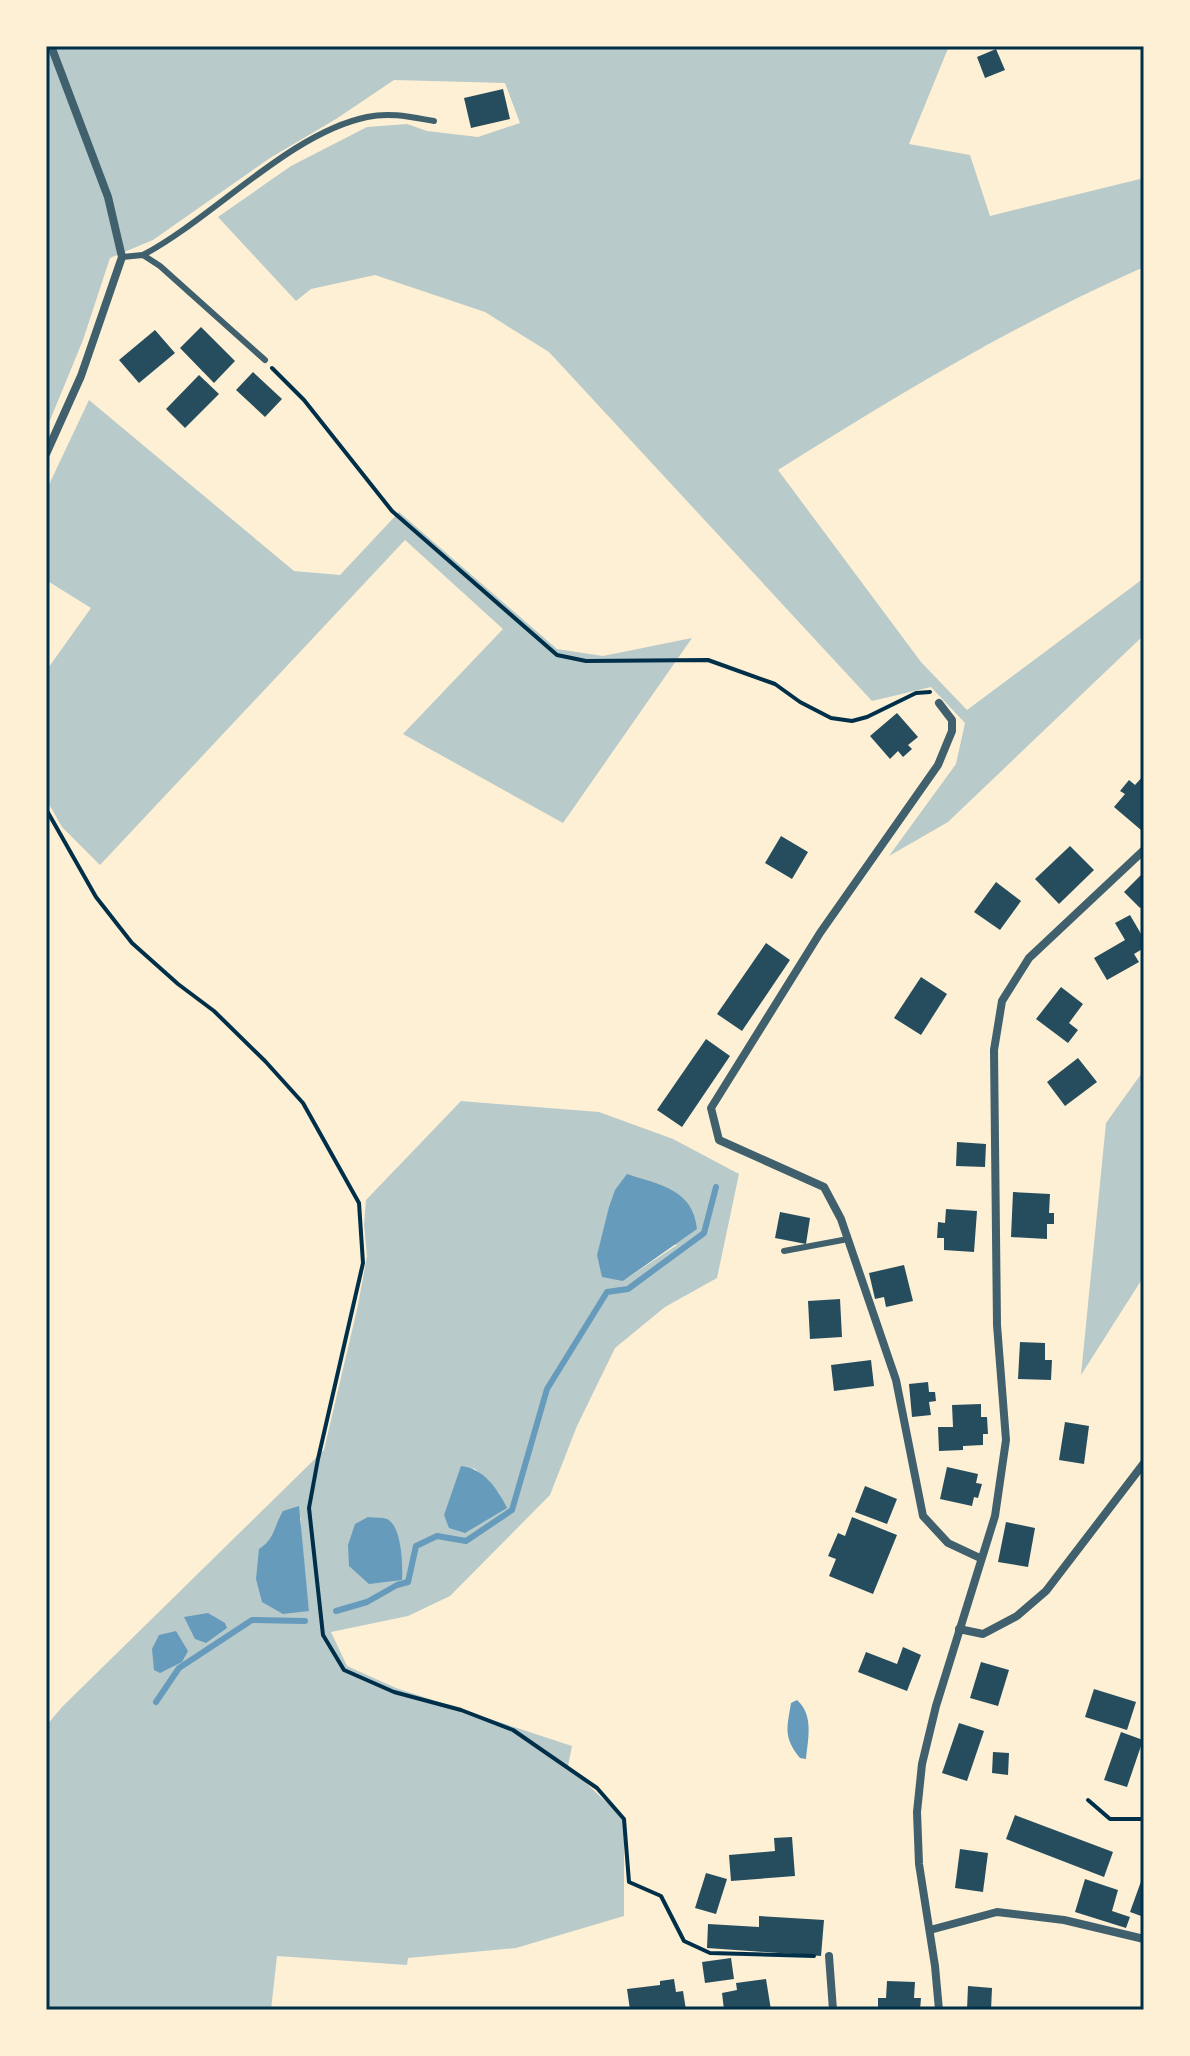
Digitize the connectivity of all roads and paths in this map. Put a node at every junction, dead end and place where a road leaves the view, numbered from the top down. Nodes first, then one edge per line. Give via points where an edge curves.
1 (51, 46) edge
2 (434, 121) dead end
3 (143, 255) junction
4 (122, 257) junction
5 (265, 360) joint
6 (46, 454) edge
7 (939, 703) joint
8 (46, 809) edge
9 (1144, 850) edge
10 (848, 1239) junction
11 (784, 1251) dead end
12 (1144, 1463) edge
13 (980, 1558) junction
14 (959, 1629) junction
15 (1088, 1800) dead end
16 (1144, 1819) edge
17 (930, 1930) junction
18 (1144, 1939) edge
19 (829, 1956) joint
20 (833, 2010) edge
21 (939, 2010) edge

1 - 4 street via 108,197
2 - 3 lane via 395,114 366,117 330,131
3 - 4 lane
3 - 5 lane
4 - 6 street via 81,376
5 - 7 path via 304,400 392,511 557,655 586,661 708,660 775,684 831,718 852,721 916,693 932,692
7 - 10 street via 952,720 952,731 938,765 820,933 711,1108 719,1140 824,1187
8 - 19 path via 96,897 132,943 214,1011 303,1103 359,1203 363,1263 309,1508 323,1635 344,1670 394,1692 513,1730 597,1788 624,1819 629,1882 661,1896 684,1941 710,1953
9 - 13 street via 1029,958 1002,1001 994,1050 997,1325 1006,1440 995,1516
10 - 11 lane
10 - 13 street via 896,1380 923,1516 948,1543
12 - 14 street via 1046,1591 1017,1616 983,1634
13 - 14 street
14 - 17 street via 922,1764 917,1812
15 - 16 path via 1110,1819
17 - 18 street via 997,1912
17 - 21 street
19 - 20 street

